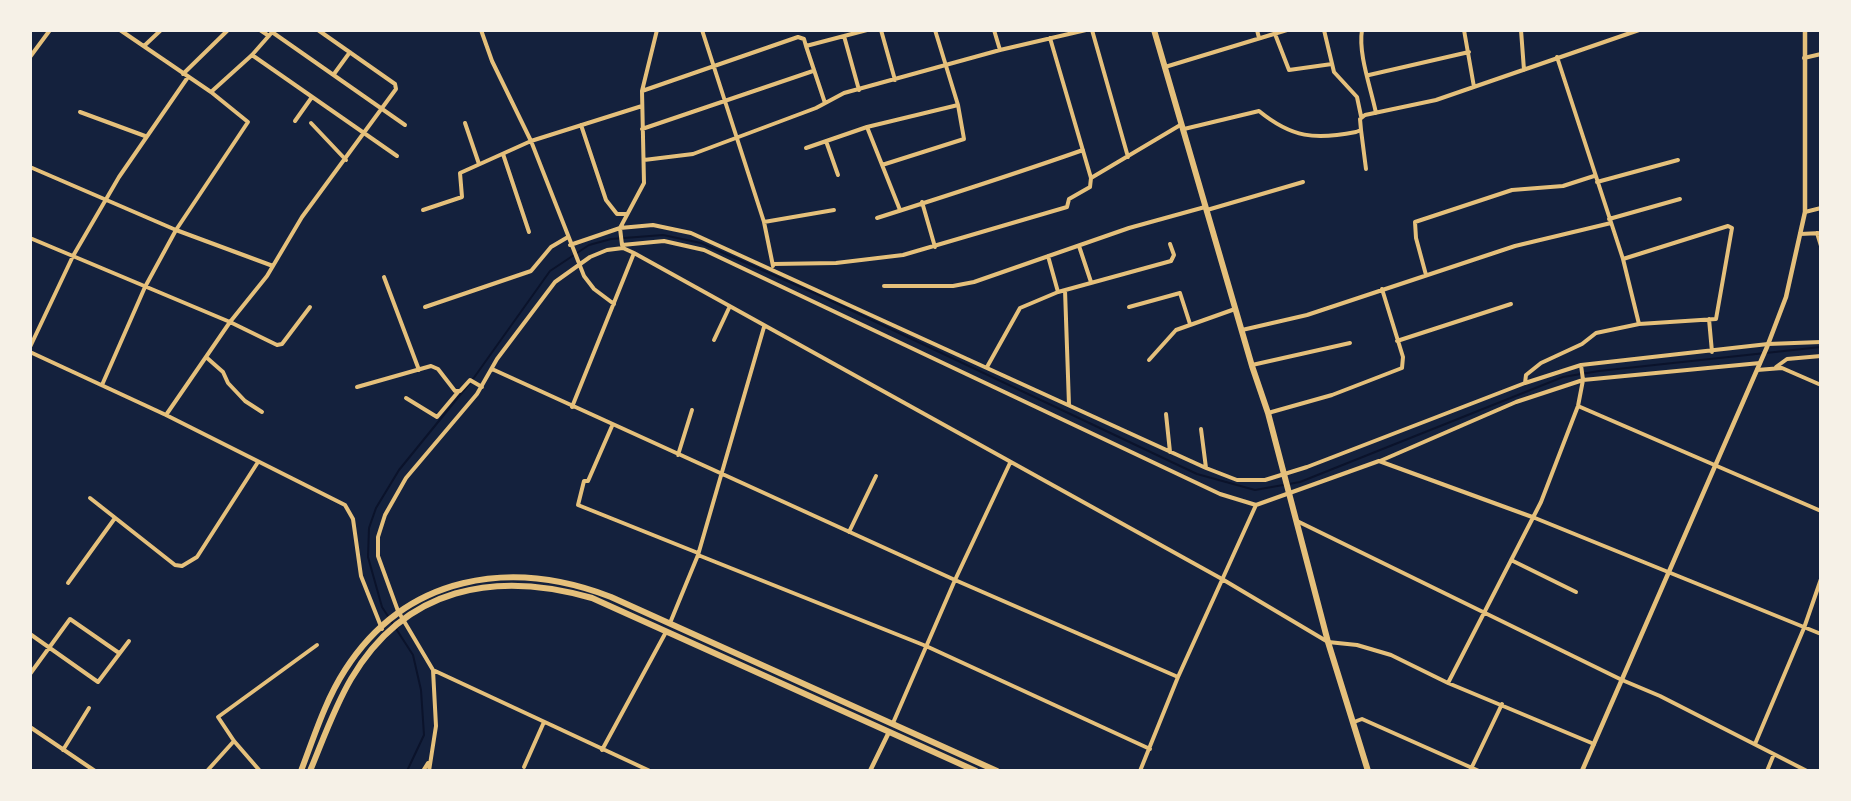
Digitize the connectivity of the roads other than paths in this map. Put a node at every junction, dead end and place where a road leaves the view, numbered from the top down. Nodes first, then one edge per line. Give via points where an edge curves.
1 (50, 30) edge
2 (120, 30) edge
3 (161, 30) edge
4 (228, 30) edge
5 (260, 30) edge
6 (318, 30) edge
7 (481, 30) edge
8 (657, 30) edge
9 (702, 30) edge
10 (867, 30) edge
11 (881, 30) edge
12 (935, 30) edge
13 (994, 30) edge
14 (1086, 30) edge
15 (1092, 30) edge
16 (1154, 30) edge
17 (1257, 30) edge
18 (1287, 30) edge
19 (1324, 30) edge
20 (1362, 30) edge
21 (1464, 30) edge
22 (1521, 30) edge
23 (1639, 30) edge
24 (1805, 30) edge
25 (1627, 32) edge
26 (272, 33) edge
27 (1275, 34) junction
28 (844, 36) junction
29 (1050, 38) junction
30 (1259, 38) junction
31 (144, 46) junction
32 (806, 46) junction
33 (1000, 50) junction
34 (1469, 51) junction
35 (350, 52) junction
36 (1821, 54) edge
37 (252, 55) junction
38 (30, 57) edge
39 (1557, 57) junction
40 (1804, 58) junction
41 (1332, 64) junction
42 (945, 65) junction
43 (715, 66) junction
44 (1165, 67) junction
45 (1524, 70) junction
46 (813, 71) junction
47 (334, 74) junction
48 (185, 75) junction
49 (1369, 75) junction
50 (895, 80) junction
51 (1474, 87) junction
52 (859, 90) junction
53 (642, 91) junction
54 (211, 92) junction
55 (312, 97) junction
56 (724, 101) junction
57 (825, 103) junction
58 (958, 105) junction
59 (642, 106) junction
60 (381, 109) junction
61 (80, 112) dead end
62 (1376, 113) junction
63 (1361, 116) junction
64 (295, 121) dead end
65 (311, 123) dead end
66 (465, 123) dead end
67 (405, 125) dead end
68 (581, 125) junction
69 (867, 127) junction
70 (1183, 127) junction
71 (642, 129) junction
72 (1361, 130) junction
73 (364, 133) junction
74 (145, 136) junction
75 (736, 136) junction
76 (531, 141) junction
77 (826, 141) junction
78 (806, 148) dead end
79 (1083, 150) junction
80 (503, 154) junction
81 (397, 156) dead end
82 (1128, 157) junction
83 (644, 159) junction
84 (346, 160) junction
85 (1678, 160) dead end
86 (479, 164) junction
87 (882, 165) junction
88 (30, 167) edge
89 (1366, 169) dead end
90 (838, 175) dead end
91 (1594, 176) junction
92 (1091, 178) junction
93 (1303, 182) dead end
94 (1597, 182) junction
95 (1680, 198) dead end
96 (105, 201) junction
97 (922, 202) junction
98 (1206, 208) junction
99 (1821, 208) edge
100 (423, 210) dead end
101 (834, 210) dead end
102 (900, 210) junction
103 (1804, 212) junction
104 (627, 214) junction
105 (877, 218) dead end
106 (1610, 221) junction
107 (764, 222) junction
108 (620, 229) junction
109 (176, 230) junction
110 (529, 232) dead end
111 (1819, 233) edge
112 (1800, 234) junction
113 (568, 237) junction
114 (30, 238) edge
115 (1170, 244) dead end
116 (570, 245) junction
117 (622, 245) junction
118 (1079, 246) junction
119 (1821, 246) edge
120 (935, 247) junction
121 (634, 253) junction
122 (73, 256) junction
123 (1048, 256) junction
124 (1623, 259) junction
125 (578, 262) junction
126 (773, 264) junction
127 (273, 266) junction
128 (774, 269) junction
129 (1426, 275) junction
130 (384, 277) dead end
131 (1091, 282) junction
132 (884, 286) dead end
133 (146, 287) junction
134 (1065, 290) junction
135 (1382, 290) junction
136 (1058, 292) junction
137 (614, 304) junction
138 (1511, 304) dead end
139 (310, 307) dead end
140 (425, 307) dead end
141 (1129, 307) dead end
142 (729, 308) junction
143 (1235, 309) junction
144 (1709, 320) junction
145 (230, 322) junction
146 (1190, 324) junction
147 (1639, 324) junction
148 (764, 327) junction
149 (1241, 330) junction
150 (714, 340) dead end
151 (1397, 341) junction
152 (1821, 342) edge
153 (1350, 343) dead end
154 (1768, 346) junction
155 (30, 347) edge
156 (30, 352) edge
157 (1712, 352) junction
158 (1821, 356) edge
159 (206, 357) junction
160 (1149, 360) dead end
161 (1760, 362) junction
162 (1251, 366) junction
163 (1582, 366) junction
164 (987, 367) junction
165 (1775, 367) junction
166 (492, 369) junction
167 (419, 370) junction
168 (1757, 370) junction
169 (1583, 379) junction
170 (1525, 384) junction
171 (102, 385) junction
172 (1821, 385) edge
173 (357, 387) dead end
174 (481, 387) junction
175 (458, 392) junction
176 (406, 398) dead end
177 (1069, 405) junction
178 (1578, 406) junction
179 (572, 407) junction
180 (692, 410) dead end
181 (262, 412) dead end
182 (1268, 412) junction
183 (1167, 414) dead end
184 (166, 415) junction
185 (612, 426) junction
186 (1201, 429) dead end
187 (1170, 452) junction
188 (678, 456) junction
189 (1379, 461) junction
190 (258, 462) junction
191 (1010, 463) junction
192 (1716, 465) junction
193 (1206, 468) junction
194 (719, 474) junction
195 (876, 476) dead end
196 (1283, 476) junction
197 (1287, 492) junction
198 (90, 498) dead end
199 (1256, 505) junction
200 (1821, 511) edge
201 (115, 518) junction
202 (1535, 518) junction
203 (1296, 521) junction
204 (849, 532) junction
205 (698, 554) junction
206 (1511, 561) junction
207 (1668, 572) junction
208 (1222, 579) junction
209 (1821, 579) edge
210 (955, 580) junction
211 (68, 583) dead end
212 (1576, 592) dead end
213 (1484, 612) junction
214 (398, 616) junction
215 (670, 623) junction
216 (384, 625) junction
217 (1804, 628) junction
218 (666, 632) junction
219 (30, 634) edge
220 (386, 634) junction
221 (1821, 634) edge
222 (129, 641) dead end
223 (1328, 642) junction
224 (317, 645) dead end
225 (926, 646) junction
226 (49, 647) junction
227 (729, 650) junction
228 (119, 653) junction
229 (725, 658) junction
230 (433, 670) junction
231 (30, 674) edge
232 (1178, 678) junction
233 (1622, 680) junction
234 (1448, 683) junction
235 (1502, 704) junction
236 (89, 708) dead end
237 (544, 722) junction
238 (1354, 722) junction
239 (893, 723) junction
240 (30, 728) edge
241 (889, 732) junction
242 (234, 741) junction
243 (1594, 744) junction
244 (1755, 744) junction
245 (1150, 749) junction
246 (63, 750) junction
247 (602, 750) junction
248 (1773, 754) junction
249 (428, 762) junction
250 (524, 767) dead end
251 (987, 769) edge
252 (1471, 769) edge
253 (95, 771) edge
254 (207, 771) edge
255 (260, 771) edge
256 (301, 771) edge
257 (310, 771) edge
258 (423, 771) edge
259 (429, 771) edge
260 (650, 771) edge
261 (870, 771) edge
262 (976, 771) edge
263 (998, 771) edge
264 (1140, 771) edge
265 (1368, 771) edge
266 (1479, 771) edge
267 (1582, 771) edge
268 (1767, 771) edge
269 (1807, 771) edge

1 - 38 street
2 - 31 street
3 - 31 street
4 - 48 street
5 - 26 street
6 - 35 street
7 - 76 street
8 - 53 street
9 - 43 street
10 - 28 street
11 - 50 street
12 - 42 street
13 - 33 street
14 - 29 street
15 - 82 street
16 - 44 main road
17 - 30 street
18 - 27 street
19 - 41 street
20 - 49 street via 1361,49
21 - 34 street
22 - 45 street
23 - 25 street
24 - 40 street
25 - 39 street
26 - 37 street
26 - 47 street
27 - 30 street
27 - 41 street via 1289,70
28 - 32 street
28 - 52 street
29 - 33 street
29 - 79 street
30 - 44 street
31 - 48 street
32 - 43 street via 804,39 798,37
32 - 46 street
33 - 42 street
34 - 49 street
34 - 51 street
35 - 47 street
35 - 60 street via 396,85
36 - 40 street
37 - 54 street
37 - 55 street
39 - 45 street
39 - 91 street
40 - 103 street
41 - 63 street via 1337,76 1357,97
42 - 50 street
42 - 58 street
43 - 53 street
43 - 56 street
44 - 70 main road
45 - 51 street
46 - 56 street
46 - 57 street
47 - 60 street
48 - 54 street
48 - 74 street
49 - 62 street
50 - 52 street
51 - 62 street
52 - 57 street
53 - 59 street
54 - 109 street via 248,122
55 - 64 street
55 - 73 street
56 - 71 street
56 - 75 street
57 - 75 street
58 - 69 street
58 - 87 street via 965,132 963,140
59 - 68 street
59 - 71 street
60 - 67 street
60 - 73 street
61 - 74 street
62 - 63 street
63 - 72 street
65 - 84 street
66 - 86 street
68 - 76 street
68 - 104 street via 606,200 617,214
69 - 77 street
69 - 87 street
70 - 72 street via 1259,111 1281,127 1306,137
70 - 82 street
70 - 98 main road
71 - 83 street
72 - 89 street
73 - 81 street
73 - 84 street
74 - 96 street
75 - 83 street via 693,154
75 - 107 street
76 - 80 street
76 - 113 street
77 - 78 street
77 - 90 street
79 - 92 street
79 - 97 street
80 - 86 street
80 - 110 street
82 - 92 street
83 - 104 street via 644,183
84 - 127 street via 302,218
85 - 94 street
86 - 100 street via 459,174 462,197
87 - 102 street
88 - 96 street
91 - 94 street
91 - 129 street via 1563,186 1512,190 1415,222
92 - 120 street via 1090,187 1070,199 1063,210
93 - 98 street
94 - 106 street
95 - 106 street
96 - 109 street
96 - 122 street
97 - 102 street
97 - 120 street
98 - 118 street
98 - 143 main road
99 - 103 street
101 - 107 street
102 - 105 street
103 - 112 street
104 - 108 street
106 - 124 street
106 - 129 street
107 - 126 street
108 - 116 street
108 - 117 street
108 - 128 street via 653,225 691,233
109 - 127 street
109 - 133 street
111 - 112 street
111 - 119 street
112 - 154 street
113 - 116 street
113 - 140 street via 551,247 531,271
114 - 122 street
115 - 131 street via 1174,255 1171,261
116 - 125 street
117 - 121 street
117 - 125 street
117 - 199 street via 664,241 711,253 1220,494
118 - 123 street
118 - 131 street
120 - 126 street via 878,260
121 - 137 street
121 - 142 street
122 - 133 street
122 - 155 street
123 - 132 street via 960,285
123 - 136 street
124 - 144 street via 1730,226 1717,317
124 - 147 street
125 - 137 street via 594,289
125 - 166 street via 555,282
126 - 128 street
127 - 145 street
128 - 164 street
129 - 135 street
130 - 167 street
131 - 134 street
133 - 145 street
133 - 171 street
134 - 136 street
134 - 177 street
135 - 149 street via 1307,315
135 - 151 street
136 - 164 street via 1016,312
137 - 179 street
138 - 151 street
139 - 145 street via 280,346
141 - 146 street via 1180,293
142 - 148 street
142 - 150 street
143 - 146 street
143 - 149 main road
144 - 147 street
144 - 157 street
145 - 159 street
146 - 160 street via 1169,336
147 - 170 street via 1596,333 1541,363 1526,375
148 - 191 street
148 - 194 street
149 - 162 main road
151 - 182 street via 1404,362 1400,369 1332,395
152 - 154 street
153 - 162 street
154 - 157 street
154 - 161 street
156 - 171 street
157 - 163 street
158 - 165 street via 1787,359
159 - 181 street via 245,401
159 - 184 street
161 - 168 street
161 - 169 street
162 - 182 main road
163 - 169 street
163 - 170 street
164 - 177 street
165 - 168 street
165 - 172 street
166 - 174 street
166 - 179 street
167 - 173 street
167 - 175 street via 435,368
168 - 192 street
169 - 178 street
169 - 189 street via 1516,402
170 - 196 street
171 - 184 street
174 - 175 street via 471,381
174 - 214 street via 415,466 384,515 378,556
175 - 176 street via 437,417
177 - 187 street
178 - 192 street
178 - 202 street
179 - 185 street
180 - 188 street
182 - 196 main road
183 - 187 street
184 - 190 street
185 - 188 street
185 - 205 street via 588,481 580,490 578,505
186 - 193 street
187 - 193 street
188 - 194 street
189 - 197 street
189 - 202 street
190 - 201 street via 188,565 175,565
190 - 216 street via 348,507 361,576
191 - 208 street
191 - 210 street
192 - 200 street
192 - 207 street
193 - 196 street via 1236,480 1255,482
194 - 204 street
194 - 205 street
195 - 204 street
196 - 197 main road
197 - 199 street
197 - 203 main road
198 - 201 street
199 - 208 street
201 - 211 street
202 - 206 street
202 - 207 street
203 - 213 street
203 - 223 main road
204 - 210 street
205 - 215 street
205 - 225 street
206 - 212 street
206 - 213 street
207 - 217 street
207 - 233 street
208 - 223 street
208 - 232 street
209 - 217 street
210 - 225 street
210 - 232 street
213 - 233 street
213 - 234 street
214 - 215 main road via 418,599 451,586 515,576 580,586
214 - 216 main road
214 - 218 main road via 458,593 524,585 592,598
214 - 220 main road
214 - 230 street
215 - 227 main road
216 - 220 street
216 - 256 main road via 353,659 333,691
217 - 221 street
217 - 244 street
218 - 229 main road
218 - 247 street
219 - 226 street
220 - 257 main road via 351,680
222 - 228 street
223 - 234 street via 1391,655
223 - 238 main road
224 - 242 street via 218,717
225 - 239 street
225 - 245 street
226 - 228 street via 70,619
226 - 228 street via 98,682
226 - 231 street
227 - 229 main road
227 - 239 main road
229 - 241 main road
230 - 237 street
230 - 249 street via 436,726
232 - 245 street
233 - 243 street
233 - 244 street
234 - 235 street
235 - 243 street
235 - 252 street
236 - 246 street
237 - 247 street
237 - 250 street
238 - 252 street via 1362,719
238 - 265 main road
239 - 241 main road
239 - 251 main road
240 - 246 street
241 - 261 street
241 - 262 main road
242 - 254 street
242 - 255 street
243 - 267 street
244 - 248 street
245 - 264 street
246 - 253 street
247 - 260 street
248 - 268 street
248 - 269 street
249 - 258 street
249 - 259 street
251 - 263 main road
252 - 266 street

